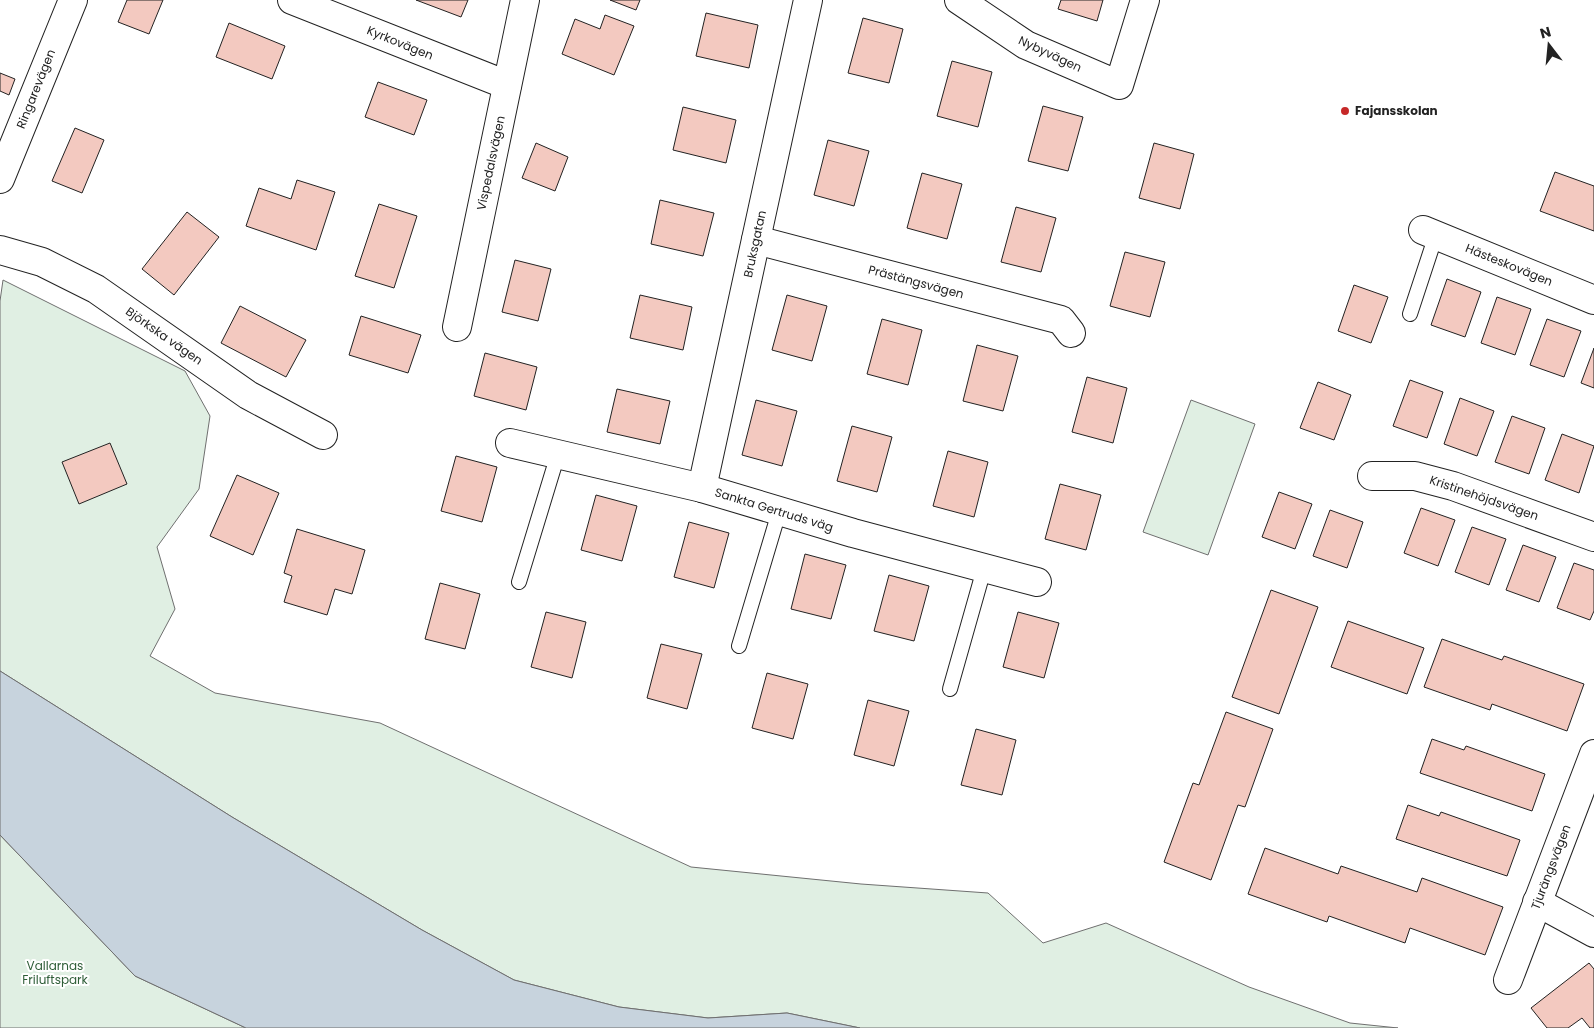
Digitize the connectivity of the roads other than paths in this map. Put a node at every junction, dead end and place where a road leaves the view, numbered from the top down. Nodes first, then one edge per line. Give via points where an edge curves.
1 (73, 0) edge
2 (292, 0) edge
3 (525, 0) edge
4 (808, 0) edge
5 (959, 0) edge
6 (1145, 0) edge
7 (507, 85) junction
8 (0, 179) edge
9 (1430, 233) joint
10 (756, 240) junction
11 (0, 250) edge
12 (1594, 300) edge
13 (1410, 314) dead end
14 (457, 327) dead end
15 (1071, 333) dead end
16 (322, 435) dead end
17 (510, 443) dead end
18 (558, 454) junction
19 (1372, 476) dead end
20 (702, 488) junction
21 (778, 512) junction
22 (1594, 536) edge
23 (984, 569) junction
24 (519, 582) dead end
25 (1037, 582) dead end
26 (739, 646) dead end
27 (950, 688) dead end
28 (1594, 754) edge
29 (1537, 902) junction
30 (1594, 933) edge
31 (1508, 980) dead end

1 - 8 street, Ringarevägen
2 - 7 street, Kyrkovägen
3 - 7 street, Vispedalsvägen
4 - 10 street, Bruksgatan
5 - 6 street, Nybyvägen via 1026,44 1119,85
7 - 14 street, Vispedalsvägen
9 - 12 street, Hästeskovägen
9 - 13 lane
10 - 15 street, Prästängsvägen via 1061,320
10 - 20 street, Bruksgatan
11 - 16 street, Björkska vägen via 42,262 96,289 248,395
17 - 18 street, Sankta Gertruds väg
18 - 20 street, Sankta Gertruds väg
18 - 24 lane
19 - 22 street, Kristinehöjdsvägen via 1415,476 1453,486
20 - 21 street, Sankta Gertruds väg
21 - 23 street, Sankta Gertruds väg
21 - 26 lane
23 - 25 street, Sankta Gertruds väg
23 - 27 lane
28 - 29 street, Tjurängsvägen
29 - 30 street
29 - 31 street, Tjurängsvägen

